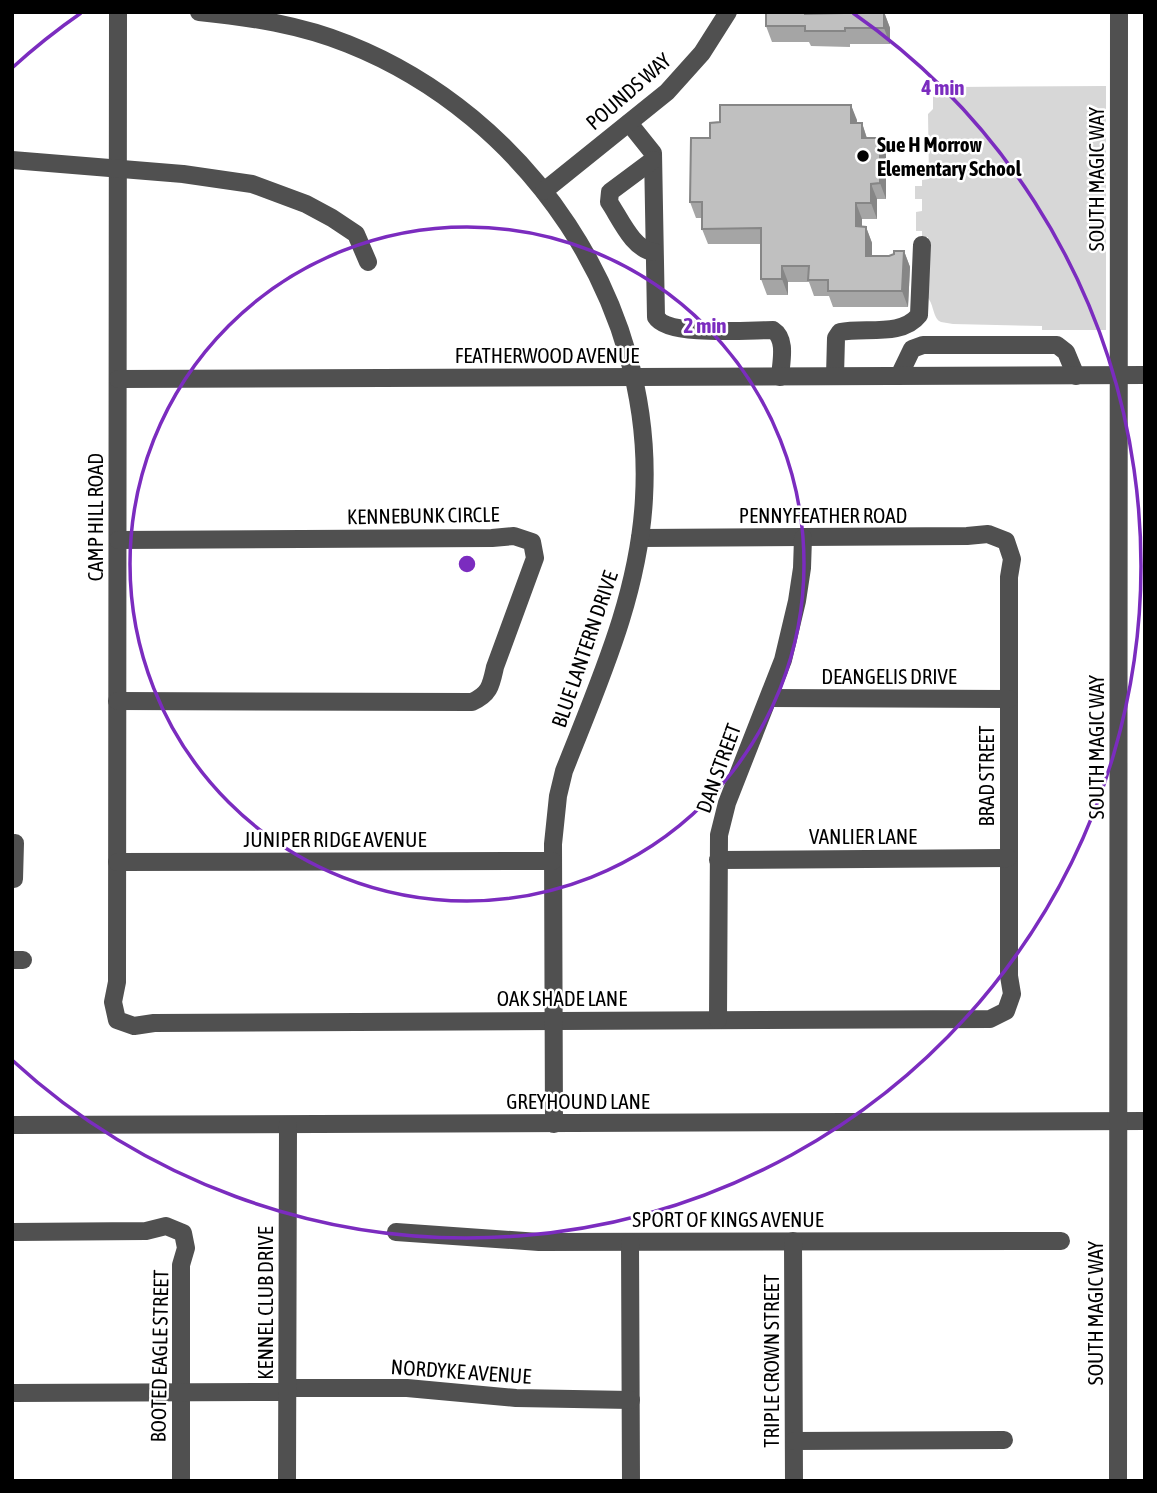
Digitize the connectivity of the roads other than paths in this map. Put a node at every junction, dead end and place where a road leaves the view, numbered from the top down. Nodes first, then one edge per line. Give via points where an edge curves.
1 (118, 12) edge
2 (199, 12) edge
3 (728, 12) edge
4 (1119, 12) edge
5 (629, 123) junction
6 (12, 160) edge
7 (653, 160) junction
8 (118, 169) junction
9 (544, 191) junction
10 (922, 245) dead end
11 (654, 252) junction
12 (368, 262) dead end
13 (1119, 375) junction
14 (1145, 375) edge
15 (835, 376) junction
16 (899, 376) junction
17 (1076, 376) junction
18 (633, 377) junction
19 (780, 377) junction
20 (118, 379) junction
21 (640, 538) junction
22 (803, 538) junction
23 (118, 540) junction
24 (1006, 541) joint
25 (769, 698) junction
26 (1009, 699) junction
27 (117, 701) junction
28 (15, 843) dead end
29 (1008, 858) junction
30 (553, 860) junction
31 (718, 860) junction
32 (117, 862) junction
33 (15, 878) dead end
34 (1006, 1011) joint
35 (117, 1020) joint
36 (718, 1020) junction
37 (554, 1021) junction
38 (1119, 1122) junction
39 (1145, 1122) edge
40 (554, 1124) junction
41 (12, 1125) edge
42 (288, 1125) junction
43 (12, 1232) edge
44 (396, 1232) dead end
45 (793, 1241) junction
46 (1061, 1241) dead end
47 (630, 1242) junction
48 (288, 1390) junction
49 (181, 1393) junction
50 (12, 1394) edge
51 (631, 1400) junction
52 (1004, 1440) dead end
53 (794, 1441) junction
54 (181, 1481) edge
55 (287, 1481) edge
56 (631, 1481) edge
57 (794, 1481) edge
58 (1118, 1481) edge

1 - 8 street, CAMP HILL ROAD
2 - 9 street, BLUE LANTERN DRIVE via 295,28 374,56 454,104 502,145
3 - 5 street, POUNDS WAY via 687,72
4 - 13 street, SOUTH MAGIC WAY
5 - 7 street via 649,146
5 - 9 street, POUNDS WAY
6 - 8 street
7 - 11 street
7 - 11 street via 608,197 638,245
8 - 12 street via 222,178 283,194 356,234
8 - 20 street, CAMP HILL ROAD
9 - 18 street, BLUE LANTERN DRIVE via 585,250 613,310
10 - 15 street via 919,315 900,328 840,332
11 - 19 street via 654,310 659,323 678,330 778,332 782,339
13 - 14 street, FEATHERWOOD AVENUE
13 - 17 street, FEATHERWOOD AVENUE
13 - 38 street, SOUTH MAGIC WAY
15 - 16 street, FEATHERWOOD AVENUE
15 - 19 street, FEATHERWOOD AVENUE
16 - 17 street, FEATHERWOOD AVENUE
16 - 17 street via 912,349 923,345 1057,345 1066,352
18 - 19 street, FEATHERWOOD AVENUE
18 - 20 street, FEATHERWOOD AVENUE
18 - 21 street, BLUE LANTERN DRIVE via 644,448
20 - 23 street, CAMP HILL ROAD
21 - 22 street, PENNYFEATHER ROAD
21 - 30 street, BLUE LANTERN DRIVE via 620,627 564,771
22 - 24 street, PENNYFEATHER ROAD via 988,534
22 - 25 street, DAN STREET via 797,601
23 - 27 street, CAMP HILL ROAD
23 - 27 street, KENNEBUNK CIRCLE via 514,536 532,542 535,558 491,684 483,697 472,702
24 - 26 street, BRAD STREET via 1012,559
25 - 26 street, DEANGELIS DRIVE
25 - 31 street, DAN STREET via 723,816
26 - 29 street, BRAD STREET
27 - 32 street, CAMP HILL ROAD
28 - 33 street
29 - 31 street, VANLIER LANE
29 - 34 street, BRAD STREET via 1012,994
30 - 32 street, JUNIPER RIDGE AVENUE
30 - 37 street, BLUE LANTERN DRIVE
31 - 36 street, DAN STREET
32 - 35 street, CAMP HILL ROAD via 113,1002
34 - 36 street, OAK SHADE LANE via 990,1019
35 - 37 street, OAK SHADE LANE via 134,1026
36 - 37 street, OAK SHADE LANE
37 - 40 street, BLUE LANTERN DRIVE
38 - 39 street, GREYHOUND LANE
38 - 40 street, GREYHOUND LANE
38 - 58 street, SOUTH MAGIC WAY
40 - 42 street, GREYHOUND LANE
41 - 42 street, GREYHOUND LANE
42 - 48 street, KENNEL CLUB DRIVE
43 - 49 street, BOOTED EAGLE STREET via 146,1231 166,1226 183,1233
44 - 47 street, SPORT OF KINGS AVENUE via 539,1242
45 - 46 street, SPORT OF KINGS AVENUE
45 - 47 street, SPORT OF KINGS AVENUE
45 - 53 street, TRIPLE CROWN STREET
47 - 51 street
48 - 49 street, NORDYKE AVENUE
48 - 51 street, NORDYKE AVENUE via 407,1388 516,1398
48 - 55 street, KENNEL CLUB DRIVE
49 - 50 street, NORDYKE AVENUE
49 - 54 street, BOOTED EAGLE STREET
51 - 56 street
52 - 53 street
53 - 57 street, TRIPLE CROWN STREET

